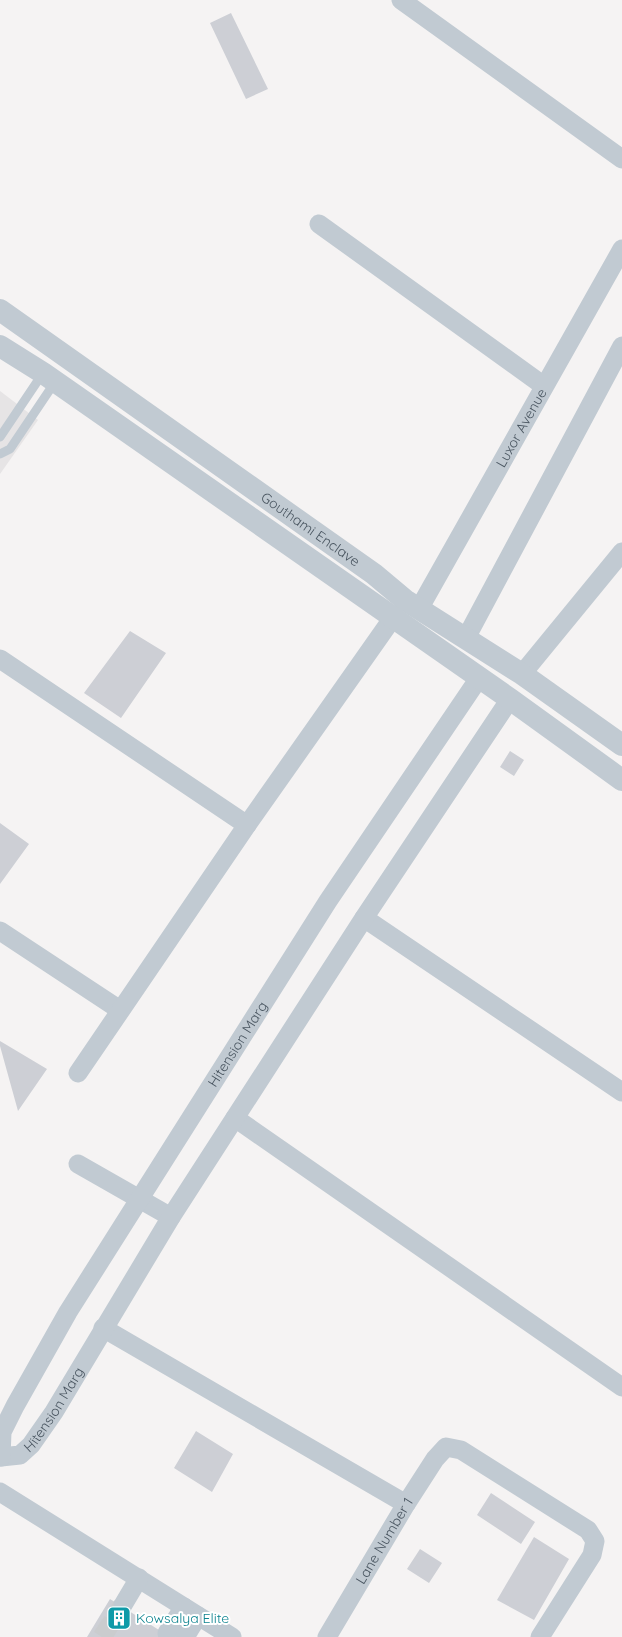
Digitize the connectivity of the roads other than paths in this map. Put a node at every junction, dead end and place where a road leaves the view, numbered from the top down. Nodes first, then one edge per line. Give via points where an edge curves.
1 (400, 0) edge
2 (622, 159) edge
3 (319, 224) dead end
4 (622, 248) edge
5 (0, 310) edge
6 (0, 346) edge
7 (622, 346) edge
8 (49, 378) junction
9 (544, 386) junction
10 (0, 437) edge
11 (0, 454) edge
12 (622, 552) edge
13 (419, 609) junction
14 (392, 618) junction
15 (466, 638) junction
16 (0, 659) edge
17 (522, 674) junction
18 (479, 678) junction
19 (510, 699) junction
20 (622, 745) edge
21 (622, 780) edge
22 (247, 825) junction
23 (364, 918) junction
24 (0, 931) edge
25 (120, 1010) junction
26 (78, 1073) dead end
27 (622, 1092) edge
28 (235, 1118) junction
29 (78, 1164) dead end
30 (139, 1199) junction
31 (172, 1217) junction
32 (103, 1328) junction
33 (622, 1387) edge
34 (0, 1457) edge
35 (0, 1492) edge
36 (406, 1504) junction
37 (139, 1578) junction
38 (122, 1605) tunnel mouth
39 (191, 1611) junction
40 (176, 1635) edge
41 (232, 1637) edge
42 (328, 1637) edge
43 (540, 1637) edge

1 - 2 street
3 - 9 street
4 - 9 street, Luxor Avenue
5 - 13 street, Gouthami Enclave via 366,568
6 - 8 street, Gouthami Enclave
7 - 15 street
8 - 10 lane
8 - 11 lane via 10,449
8 - 14 street, Gouthami Enclave
9 - 13 street, Luxor Avenue
12 - 17 street
13 - 15 street, Gouthami Enclave
14 - 18 street, Gouthami Enclave
14 - 22 street
15 - 17 street, Gouthami Enclave
16 - 22 street
17 - 20 street, Gouthami Enclave
18 - 19 street, Gouthami Enclave
18 - 30 street, Hitension Marg via 328,901
19 - 21 street, Gouthami Enclave
19 - 23 street, Hitension Marg
22 - 25 street
23 - 27 street
23 - 28 street, Hitension Marg
24 - 25 street
25 - 26 street
28 - 31 street, Hitension Marg
28 - 33 street
29 - 30 street
30 - 31 street
30 - 34 street, Hitension Marg via 68,1312 15,1406 2,1432
31 - 32 street, Hitension Marg
32 - 34 street, Hitension Marg via 32,1445 20,1455
32 - 36 street
35 - 37 street
36 - 42 street, Lane Number 1
36 - 43 street, Lane Number 1 via 435,1458 446,1447 462,1450 588,1530 595,1541 592,1555
37 - 38 street
37 - 39 street
39 - 40 street
39 - 41 street

